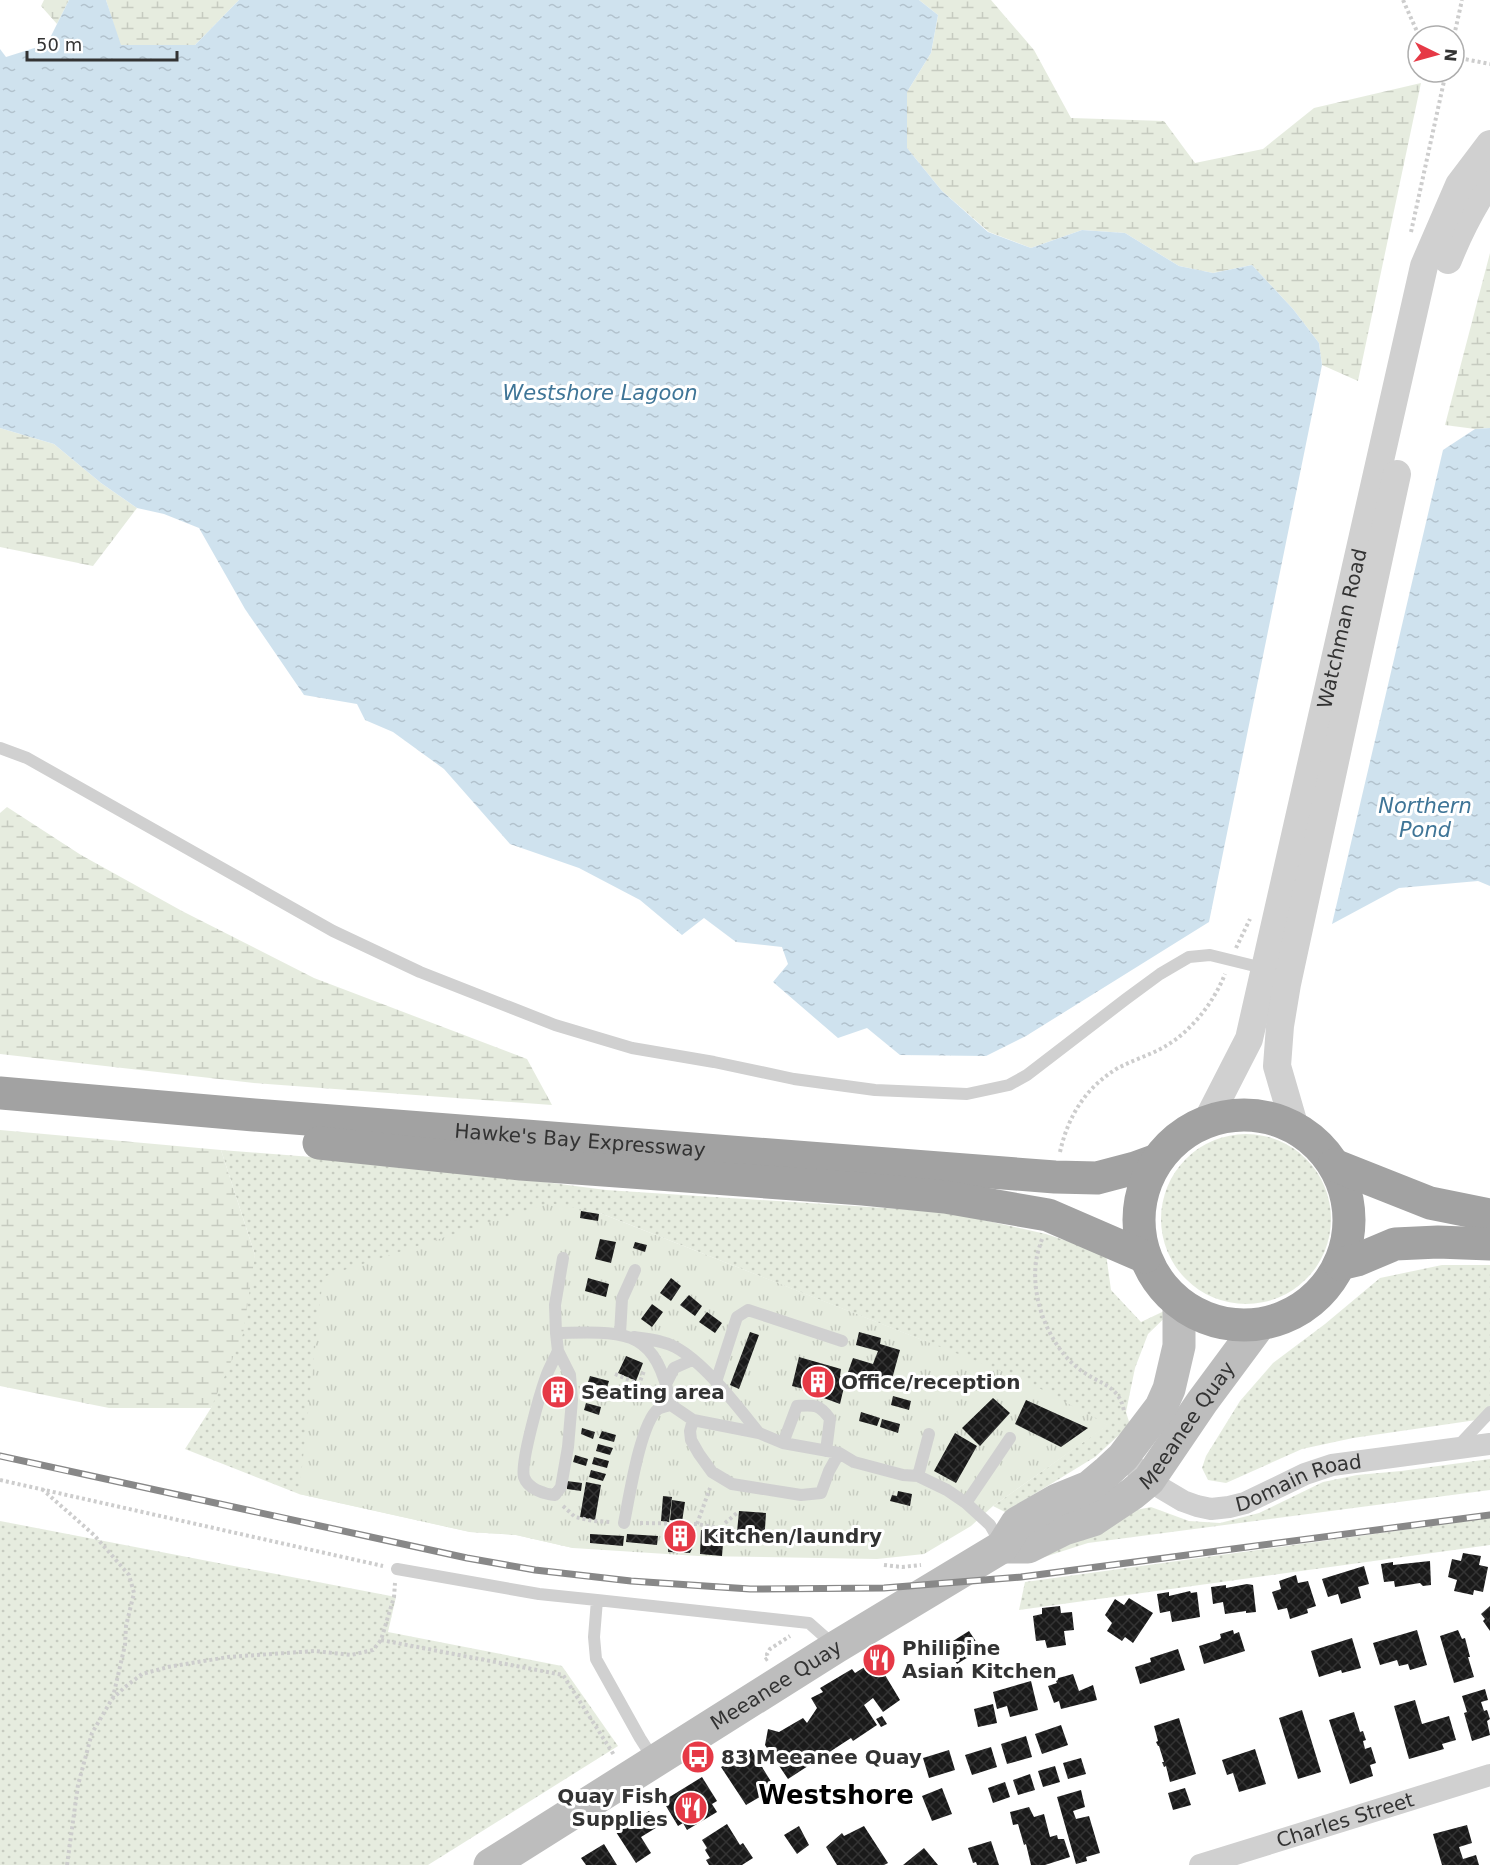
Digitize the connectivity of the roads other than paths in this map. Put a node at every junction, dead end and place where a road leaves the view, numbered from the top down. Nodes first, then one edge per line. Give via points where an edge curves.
1 (1490, 144) edge
2 (1490, 180) edge
3 (0, 748) edge
4 (1277, 971) junction
5 (0, 1093) edge
6 (0, 1113) edge
7 (1208, 1121) junction
8 (1295, 1128) junction
9 (1157, 1160) junction
10 (1334, 1165) junction
11 (1490, 1215) edge
12 (1490, 1244) edge
13 (1145, 1257) junction
14 (563, 1258) dead end
15 (1340, 1264) junction
16 (635, 1270) dead end
17 (1179, 1304) junction
18 (1259, 1325) junction
19 (556, 1333) junction
20 (620, 1334) junction
21 (633, 1337) junction
22 (842, 1341) dead end
23 (558, 1352) junction
24 (692, 1360) junction
25 (667, 1382) junction
26 (716, 1382) junction
27 (671, 1405) junction
28 (1490, 1412) edge
29 (693, 1420) junction
30 (759, 1433) junction
31 (929, 1434) dead end
32 (1010, 1438) dead end
33 (783, 1443) junction
34 (1490, 1444) edge
35 (1456, 1448) junction
36 (832, 1452) junction
37 (1123, 1457) junction
38 (918, 1476) junction
39 (1149, 1480) junction
40 (966, 1503) junction
41 (624, 1523) dead end
42 (1002, 1547) junction
43 (397, 1569) road end
44 (597, 1600) junction
45 (836, 1647) junction
46 (655, 1761) junction
47 (1490, 1775) edge
48 (490, 1865) edge
49 (1200, 1865) edge

1 - 4 street, Watchman Road via 1459,185 1424,266
2 - 4 street, Watchman Road via 1457,237 1438,283
3 - 4 lane via 27,758 333,931 420,972 555,1025 621,1045 794,1078 874,1090 967,1094 990,1090 1027,1075 1160,974 1189,957 1210,955
4 - 7 street, Watchman Road
4 - 8 street, Watchman Road via 1281,1026 1277,1066
5 - 9 highway, Hawke's Bay Expressway via 1055,1177 1096,1178
6 - 13 highway, Hawke's Bay Expressway via 521,1164 945,1197 1048,1215
7 - 8 highway via 1237,1115 1267,1117
7 - 9 highway via 1171,1144
8 - 10 highway via 1318,1144
9 - 13 highway via 1140,1207 1139,1232
10 - 11 highway via 1430,1203
10 - 15 highway via 1345,1188 1350,1214 1348,1240
12 - 15 highway via 1395,1244
13 - 17 highway via 1158,1282
14 - 19 lane via 555,1305
15 - 18 highway via 1321,1293 1293,1315
16 - 20 lane via 622,1299
17 - 18 highway via 1203,1318 1231,1326
17 - 37 main road, Meeanee Quay via 1179,1346 1169,1389 1161,1407
18 - 39 main road, Meeanee Quay
19 - 20 lane
19 - 23 lane
20 - 21 lane
21 - 24 lane via 660,1341
21 - 25 lane via 657,1361
22 - 26 lane via 748,1310 737,1317
23 - 23 lane via 546,1377 523,1475 528,1484 548,1495 555,1495 561,1487 572,1400 570,1375
24 - 25 lane via 674,1368
24 - 26 lane
25 - 27 lane
26 - 30 lane
27 - 29 lane
27 - 41 lane via 659,1408 649,1422
28 - 35 lane
29 - 30 lane
29 - 36 lane via 691,1440 712,1472 732,1484 801,1495 820,1493
30 - 33 lane
31 - 38 lane
32 - 40 lane
33 - 36 lane
33 - 36 lane via 797,1406 813,1405 822,1408 830,1419
34 - 35 street, Domain Road
35 - 39 street, Domain Road via 1332,1465 1245,1503 1211,1509 1183,1501
36 - 38 lane via 854,1462
37 - 39 street, Domain Road
37 - 42 main road, Meeanee Quay via 1089,1487 1017,1523
38 - 40 lane
39 - 42 main road, Meeanee Quay via 1093,1520 1028,1547
40 - 42 lane via 990,1525
42 - 45 main road, Meeanee Quay
43 - 44 lane
44 - 45 lane via 809,1623
44 - 46 lane via 596,1659
45 - 46 main road, Meeanee Quay
46 - 48 main road, Meeanee Quay
47 - 49 street, Charles Street

